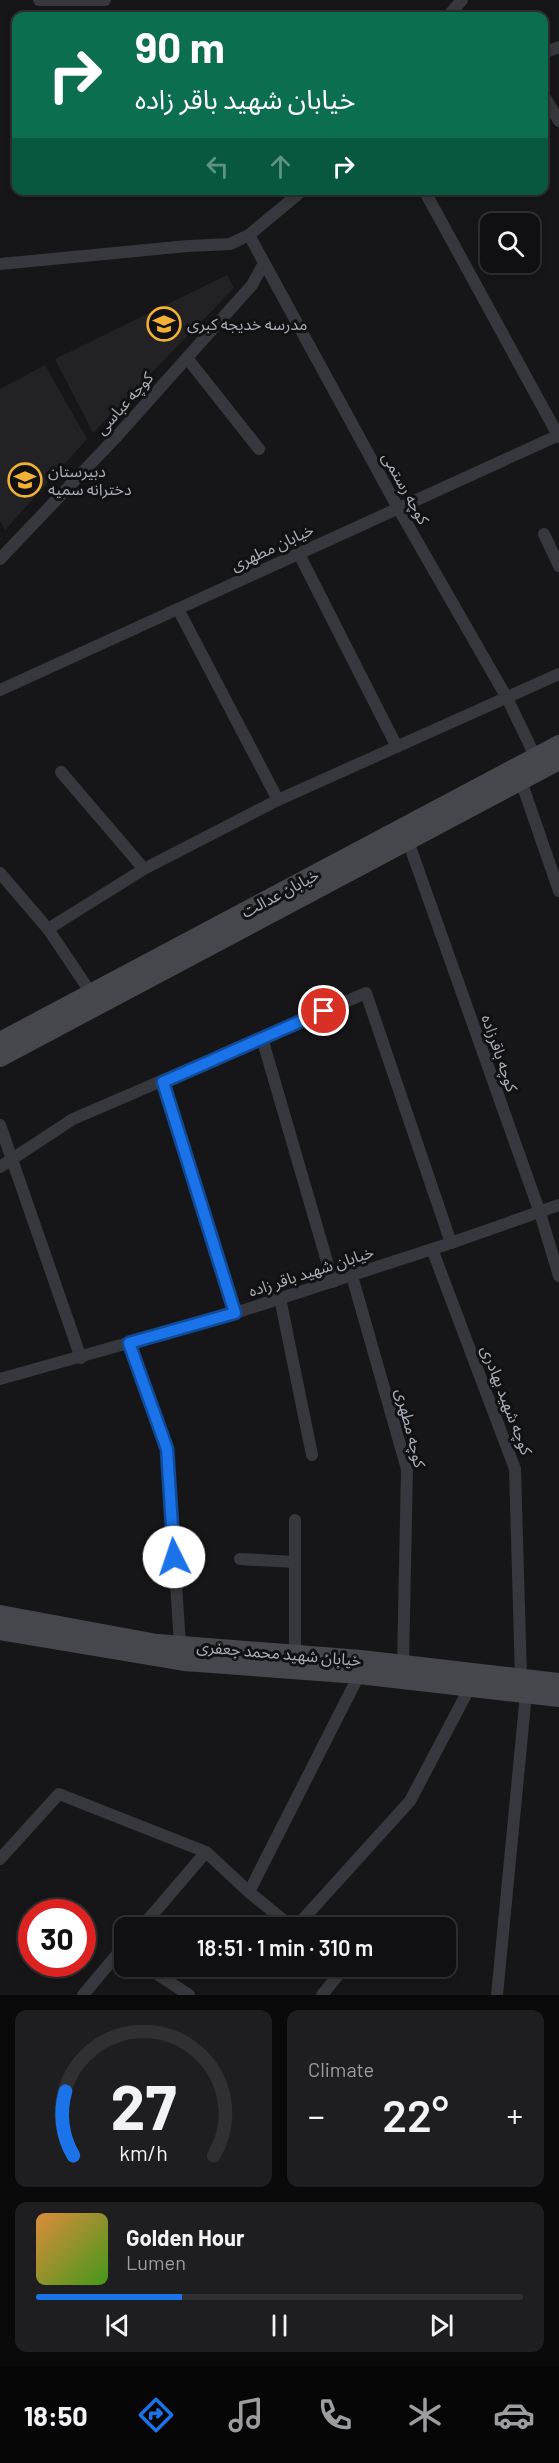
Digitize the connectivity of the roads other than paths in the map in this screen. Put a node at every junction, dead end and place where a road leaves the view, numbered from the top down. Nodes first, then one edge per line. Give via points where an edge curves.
1 (39, 0) edge
2 (105, 0) edge
3 (462, 0) edge
4 (452, 12) edge
5 (548, 102) edge
6 (559, 121) edge
7 (297, 195) edge
8 (427, 195) edge
9 (249, 235) junction
10 (264, 263) junction
11 (0, 264) edge
12 (187, 358) junction
13 (559, 436) edge
14 (259, 449) dead end
15 (398, 508) junction
16 (543, 534) dead end
17 (299, 554) junction
18 (0, 559) edge
19 (559, 566) edge
20 (178, 609) junction
21 (559, 674) edge
22 (0, 690) edge
23 (507, 698) junction
24 (559, 744) edge
25 (397, 747) junction
26 (535, 756) junction
27 (559, 761) edge
28 (61, 772) dead end
29 (521, 781) junction
30 (278, 800) junction
31 (408, 841) junction
32 (144, 869) junction
33 (0, 873) edge
34 (559, 891) edge
35 (48, 929) junction
36 (91, 993) junction
37 (262, 1038) junction
38 (0, 1041) edge
39 (0, 1058) edge
40 (163, 1082) junction
41 (0, 1125) edge
42 (13, 1159) junction
43 (0, 1167) edge
44 (559, 1205) edge
45 (540, 1213) junction
46 (452, 1243) junction
47 (432, 1249) junction
48 (352, 1276) junction
49 (559, 1276) edge
50 (333, 1282) junction
51 (280, 1298) junction
52 (235, 1313) junction
53 (129, 1343) junction
54 (81, 1358) junction
55 (0, 1379) edge
56 (312, 1455) dead end
57 (295, 1520) dead end
58 (240, 1559) dead end
59 (295, 1562) junction
60 (0, 1614) edge
61 (0, 1630) edge
62 (180, 1644) junction
63 (295, 1655) junction
64 (403, 1664) junction
65 (359, 1675) junction
66 (559, 1682) edge
67 (524, 1685) junction
68 (470, 1687) junction
69 (559, 1698) edge
70 (206, 1852) junction
71 (0, 1859) edge
72 (249, 1892) junction
73 (150, 1917) edge
74 (280, 1917) edge
75 (304, 1917) edge
76 (114, 1960) edge
77 (162, 1977) edge
78 (337, 1977) edge
79 (82, 1995) edge
80 (189, 1995) edge
81 (322, 1995) edge
82 (497, 1995) edge

1 - 2 street
3 - 4 street
5 - 6 street
7 - 9 street
8 - 13 street
9 - 10 street, کوچه رستمی
9 - 11 street via 230,244
10 - 12 street, کوچه عباسی via 252,285
10 - 15 street, کوچه رستمی
12 - 14 street
12 - 18 street, کوچه عباسی
13 - 15 street, خیابان مطهری
15 - 17 street, خیابان مطهری
15 - 23 street, کوچه رستمی
16 - 19 street
17 - 20 street, خیابان مطهری
17 - 25 street
20 - 22 street, خیابان مطهری
20 - 30 street
21 - 23 street
23 - 25 street
23 - 26 street, کوچه رستمی
24 - 26 main road, خیابان عدالت
25 - 30 street
26 - 36 main road, خیابان عدالت
27 - 29 main road, خیابان عدالت
28 - 32 street
29 - 31 main road, خیابان عدالت
29 - 34 street
30 - 32 street
31 - 39 main road, خیابان عدالت
31 - 45 street, کوچه باقرزاده
32 - 35 street
33 - 35 street
35 - 36 street
36 - 38 main road, خیابان عدالت
37 - 40 street
37 - 46 street via 366,993
37 - 50 street
40 - 42 street via 73,1119
40 - 52 street
41 - 42 street
42 - 43 street
42 - 54 street
44 - 45 street, خیابان شهید باقر زاده
45 - 46 street, خیابان شهید باقر زاده
45 - 49 street, کوچه باقرزاده
46 - 47 street, خیابان شهید باقر زاده
47 - 48 street, خیابان شهید باقر زاده
47 - 67 street, کوچه شهید بهادری via 515,1469
48 - 50 street, خیابان شهید باقر زاده
48 - 64 street, کوچه مطهری via 407,1469
50 - 51 street, خیابان شهید باقر زاده
51 - 52 street, خیابان شهید باقر زاده
51 - 56 street
52 - 53 street, خیابان شهید باقر زاده
53 - 54 street, خیابان شهید باقر زاده
53 - 62 street via 167,1449
54 - 55 street, خیابان شهید باقر زاده
57 - 59 street
58 - 59 street
59 - 63 street
60 - 62 main road, خیابان شهید محمد جعفری
61 - 65 main road, خیابان شهید محمد جعفری via 184,1662
62 - 63 main road, خیابان شهید محمد جعفری
63 - 64 main road, خیابان شهید محمد جعفری
64 - 67 main road, خیابان شهید محمد جعفری
65 - 68 main road, خیابان شهید محمد جعفری
65 - 72 street
66 - 67 main road, خیابان شهید محمد جعفری
67 - 68 main road, خیابان شهید محمد جعفری
67 - 69 main road, خیابان شهید محمد جعفری
67 - 82 street, کوچه شهید بهادری
68 - 75 street via 410,1801
70 - 71 street via 59,1794
70 - 72 street
70 - 73 street
72 - 74 street
76 - 79 street
77 - 80 street
78 - 81 street

